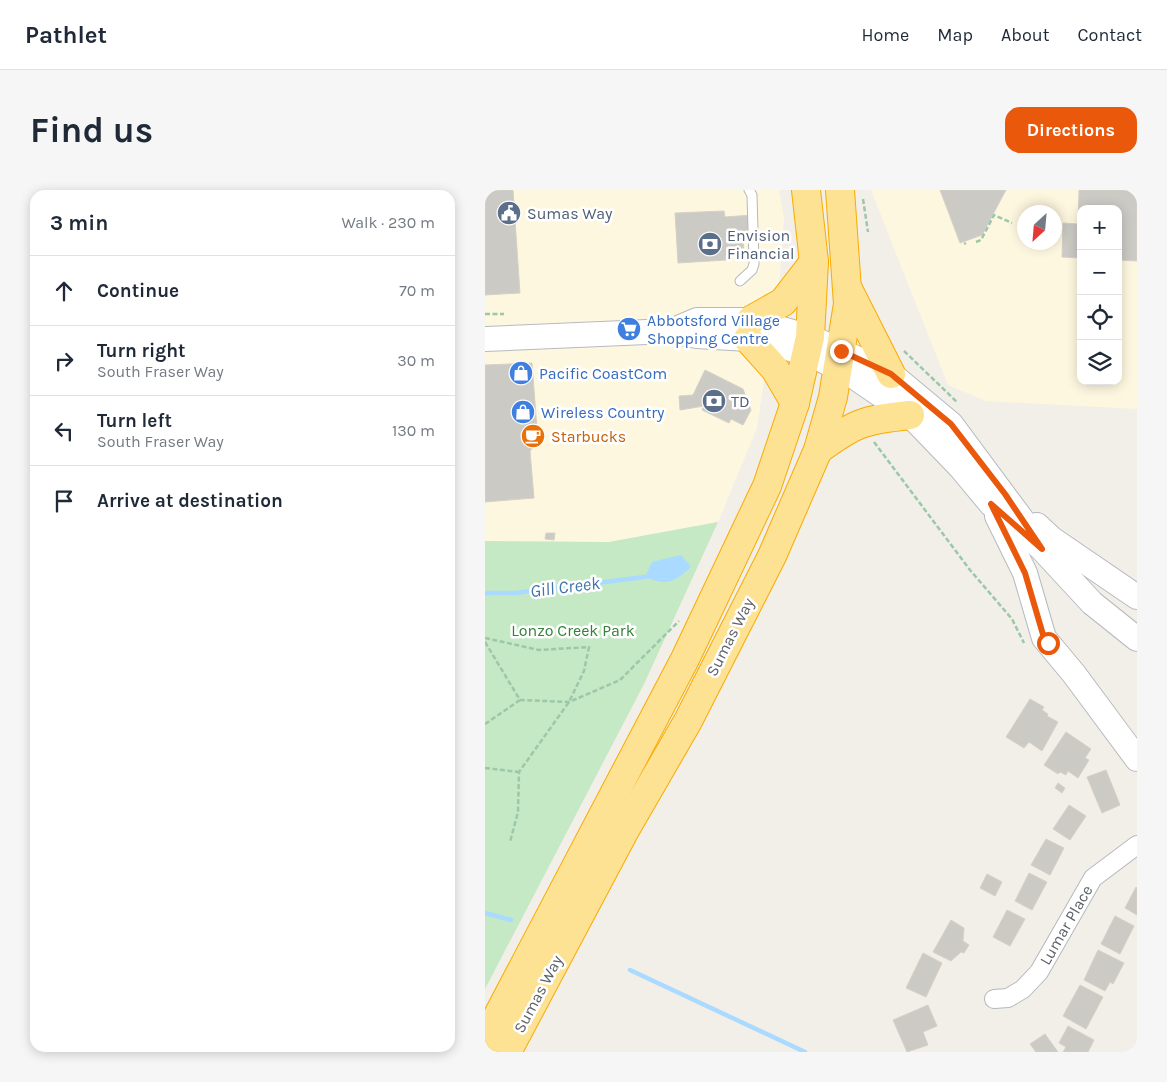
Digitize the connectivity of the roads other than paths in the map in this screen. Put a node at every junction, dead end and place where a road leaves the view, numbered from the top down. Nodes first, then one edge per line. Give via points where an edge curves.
1 (749, 190) edge
2 (806, 190) edge
3 (851, 194) edge
4 (814, 262) junction
5 (740, 281) dead end
6 (849, 291) junction
7 (750, 330) junction
8 (485, 339) edge
9 (823, 353) junction
10 (891, 374) junction
11 (795, 403) junction
12 (910, 415) junction
13 (818, 450) junction
14 (998, 499) junction
15 (1137, 597) edge
16 (1137, 639) edge
17 (688, 721) junction
18 (1137, 759) edge
19 (1137, 845) edge
20 (606, 867) junction
21 (994, 999) dead end
22 (485, 1040) edge
23 (507, 1052) edge
24 (520, 1052) edge

1 - 5 lane via 752,195 755,256 752,270
2 - 4 highway, Sumas Way
3 - 6 highway, Sumas Way
4 - 7 highway via 783,302
4 - 9 highway, Sumas Way
6 - 9 highway, Sumas Way
6 - 10 highway
7 - 8 main road via 697,336 670,331
7 - 9 main road
7 - 11 highway
9 - 10 main road
9 - 11 highway, Sumas Way
9 - 12 main road
9 - 13 highway, Sumas Way
9 - 17 highway via 813,402 794,461 722,630
10 - 14 main road via 951,424
11 - 22 highway, Sumas Way via 767,486 737,553 685,659
12 - 13 highway via 861,422
12 - 14 main road via 961,468
13 - 17 highway, Sumas Way via 773,556
14 - 15 main road
14 - 16 main road via 1092,603
14 - 18 main road via 1025,573 1034,641 1074,674
17 - 20 highway, Sumas Way
19 - 21 street, Lumar Place via 1093,878 1039,972 1023,989 1008,998
20 - 23 highway, Sumas Way
20 - 24 highway via 564,964

